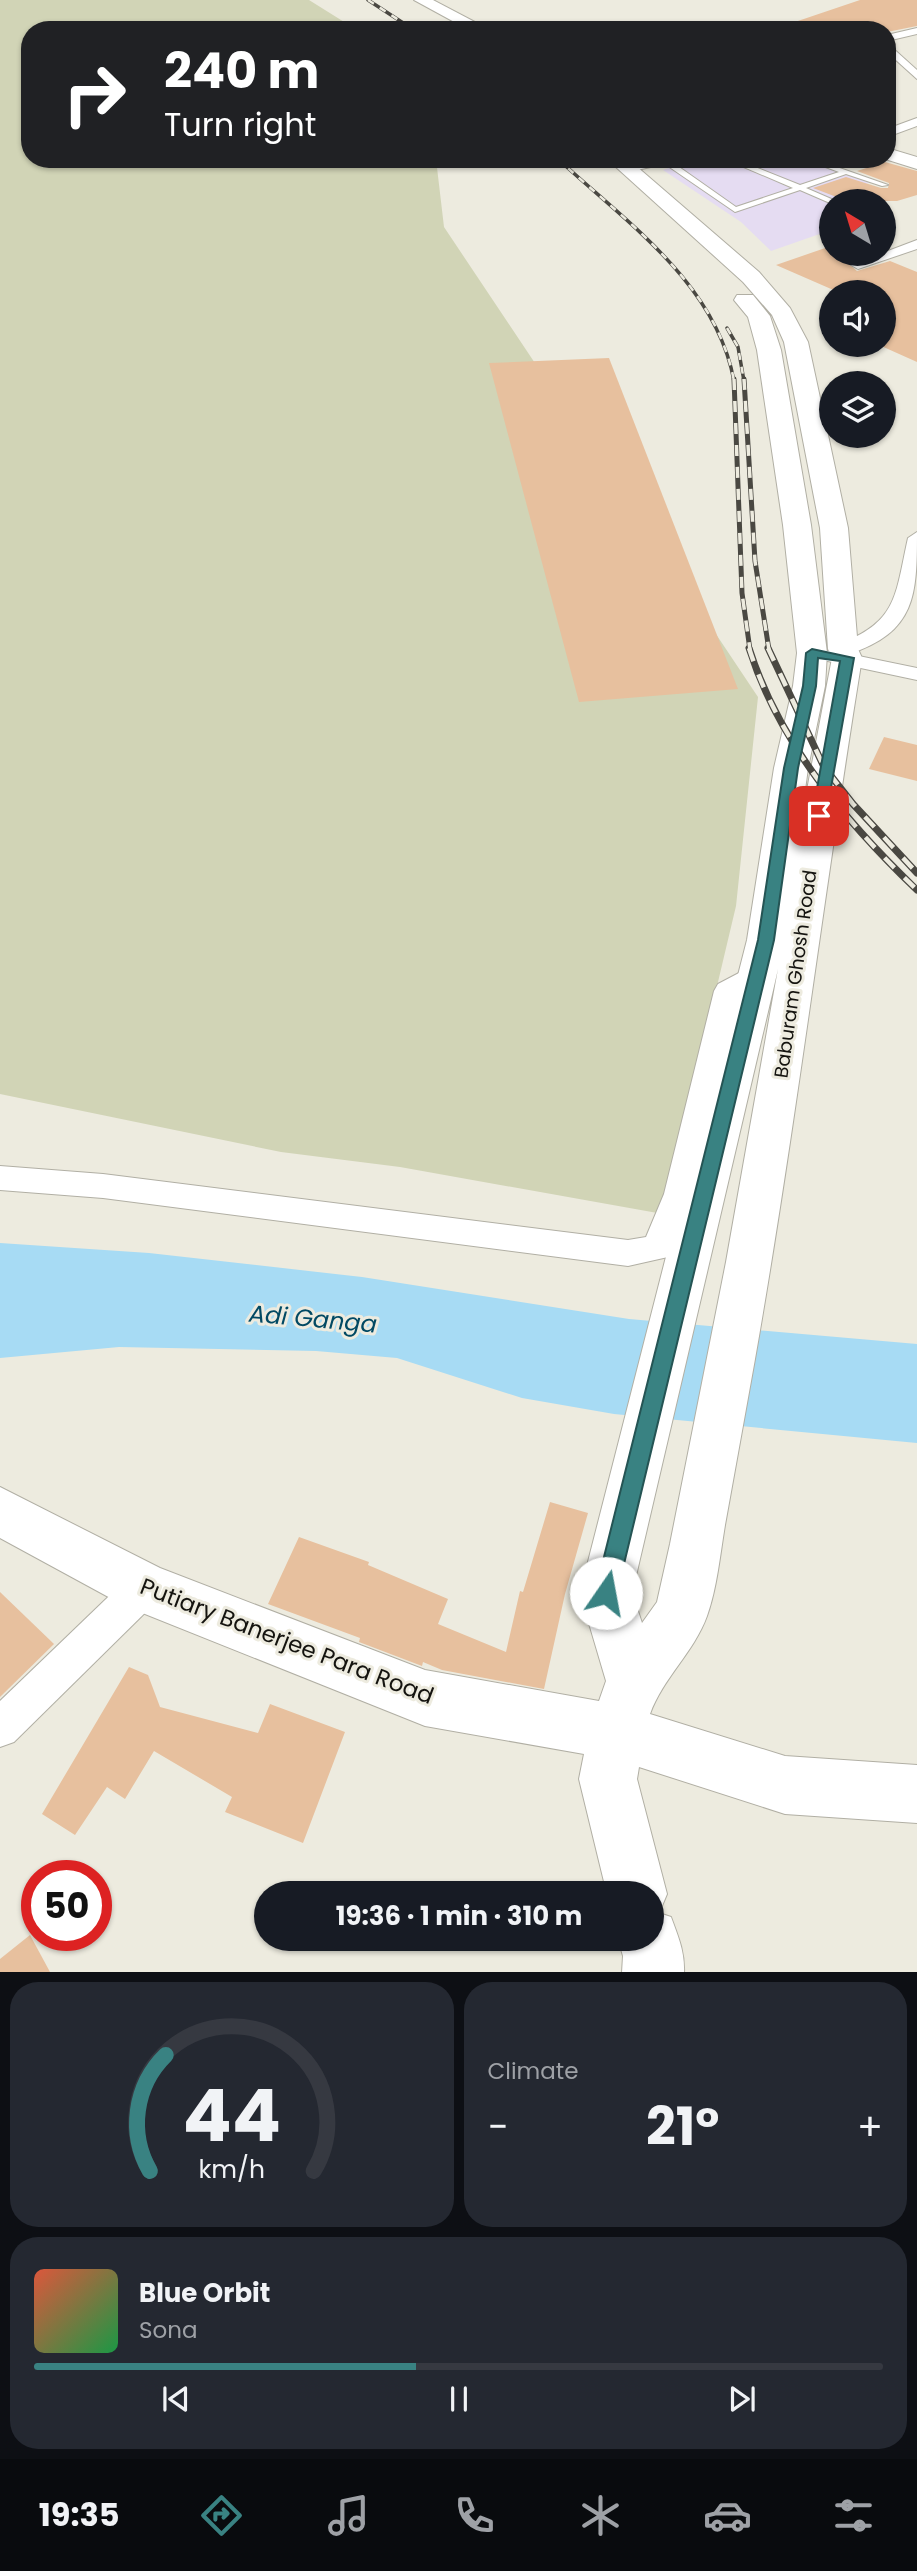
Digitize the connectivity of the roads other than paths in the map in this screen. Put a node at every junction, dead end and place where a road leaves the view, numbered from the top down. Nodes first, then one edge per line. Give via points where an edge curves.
1 (405, 0) edge
2 (426, 6) edge
3 (445, 21) edge
4 (462, 21) edge
5 (917, 30) edge
6 (896, 45) edge
7 (896, 51) edge
8 (911, 64) edge
9 (917, 76) edge
10 (917, 122) edge
11 (896, 130) edge
12 (896, 157) edge
13 (917, 163) edge
14 (607, 168) edge
15 (626, 168) edge
16 (676, 168) edge
17 (750, 168) edge
18 (832, 168) edge
19 (846, 173) junction
20 (884, 185) dead end
21 (800, 188) junction
22 (819, 195) edge
23 (917, 244) edge
24 (896, 251) edge
25 (917, 538) edge
26 (812, 653) junction
27 (845, 653) junction
28 (917, 674) edge
29 (768, 989) junction
30 (0, 1178) edge
31 (0, 1511) edge
32 (144, 1588) junction
33 (625, 1707) junction
34 (0, 1728) edge
35 (917, 1794) edge
36 (634, 1881) edge
37 (653, 1951) edge
38 (653, 1972) edge

1 - 2 main road
2 - 3 main road
2 - 4 main road
5 - 6 street
7 - 8 street
8 - 9 street
10 - 11 street
12 - 13 main road
14 - 26 main road, Baburam Ghosh Road via 695,243 759,316 782,425
15 - 27 main road, Baburam Ghosh Road via 751,277 782,313 796,342 834,527
16 - 21 lane via 735,210
17 - 21 lane
18 - 19 lane
19 - 20 lane
19 - 21 lane
21 - 22 lane
23 - 24 street
25 - 27 street via 898,616 869,642
26 - 27 street
26 - 29 main road, Baburam Ghosh Road via 766,940
27 - 28 street
27 - 29 main road, Baburam Ghosh Road via 815,839
29 - 30 street via 727,991 679,1194 657,1248 628,1253 103,1186
29 - 33 main road, Baburam Ghosh Road via 749,1262 696,1544 681,1614
29 - 33 main road, Baburam Ghosh Road via 623,1515 606,1593
31 - 32 main road, Putiary Banerjee Para Road
32 - 33 main road, Putiary Banerjee Para Road via 425,1698
32 - 34 street
33 - 35 main road, Putiary Banerjee Para Road via 785,1786
33 - 36 main road via 608,1779
37 - 38 main road

